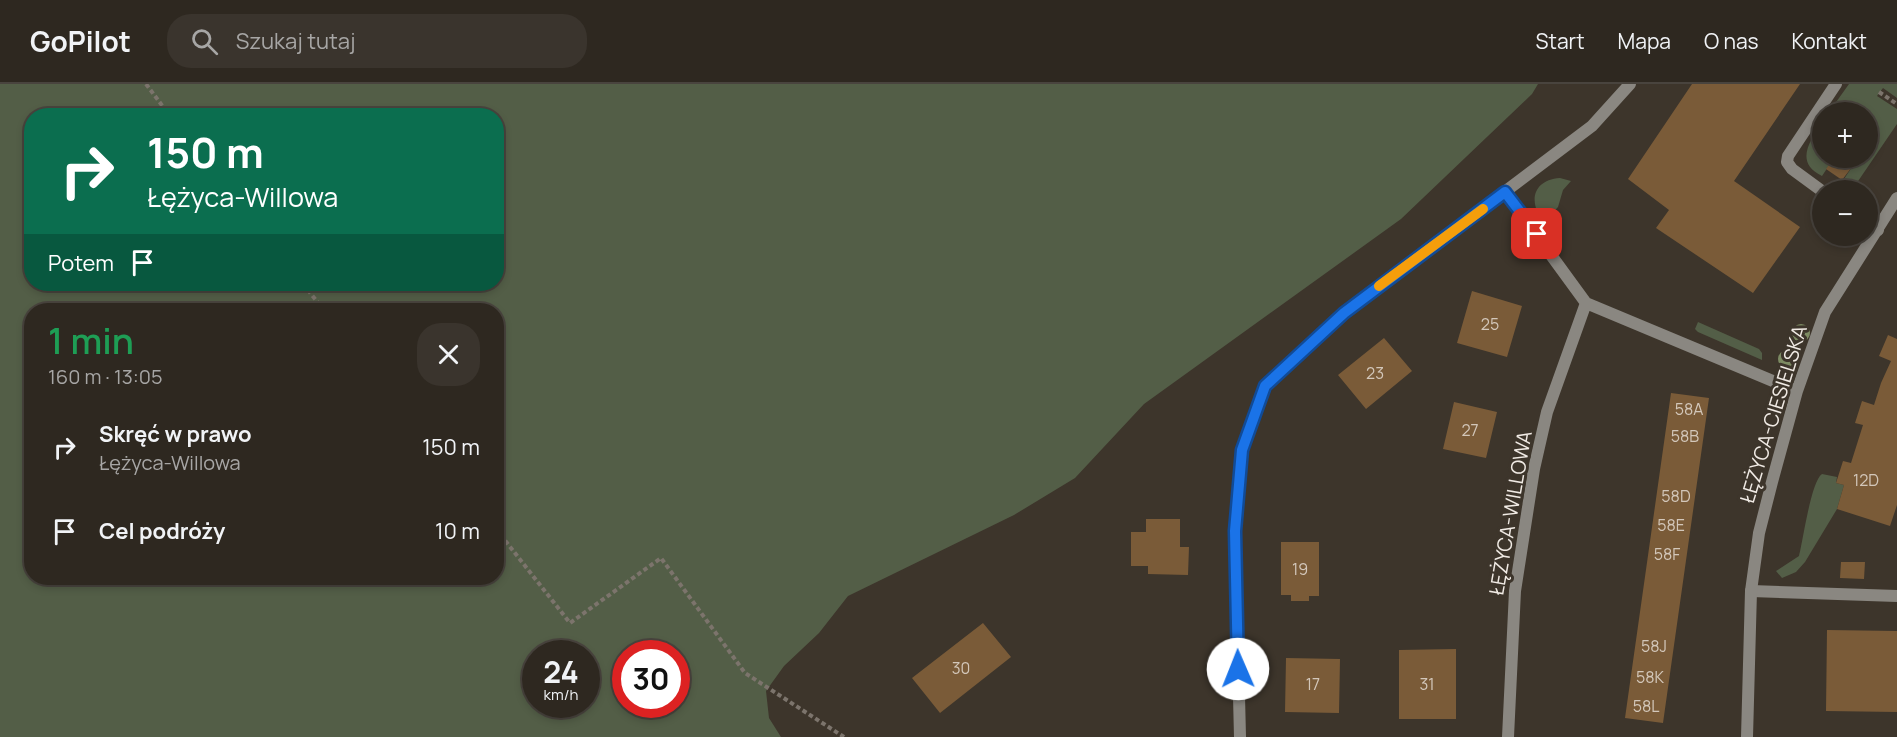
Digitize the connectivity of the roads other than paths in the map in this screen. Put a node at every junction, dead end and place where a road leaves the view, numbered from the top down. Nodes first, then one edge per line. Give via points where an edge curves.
1 (1630, 84) edge
2 (1836, 84) edge
3 (1812, 184) edge
4 (1505, 192) junction
5 (1897, 198) edge
6 (1878, 220) edge
7 (1862, 246) edge
8 (1586, 303) junction
9 (1797, 391) junction
10 (1751, 591) junction
11 (1897, 596) edge
12 (1240, 737) edge
13 (1508, 737) edge
14 (1747, 737) edge

1 - 4 street via 1592,126
2 - 3 street via 1788,156 1792,169
4 - 8 street
4 - 12 street via 1344,313 1265,386 1242,450 1235,531
5 - 6 street, ŁĘŻYCA-CIESIELSKA
7 - 9 street, ŁĘŻYCA-CIESIELSKA via 1825,312
8 - 9 street
8 - 13 street, ŁĘŻYCA-WILLOWA via 1548,412 1534,469 1515,591
9 - 10 street, ŁĘŻYCA-CIESIELSKA via 1759,533
10 - 11 street
10 - 14 street, ŁĘŻYCA-CIESIELSKA

